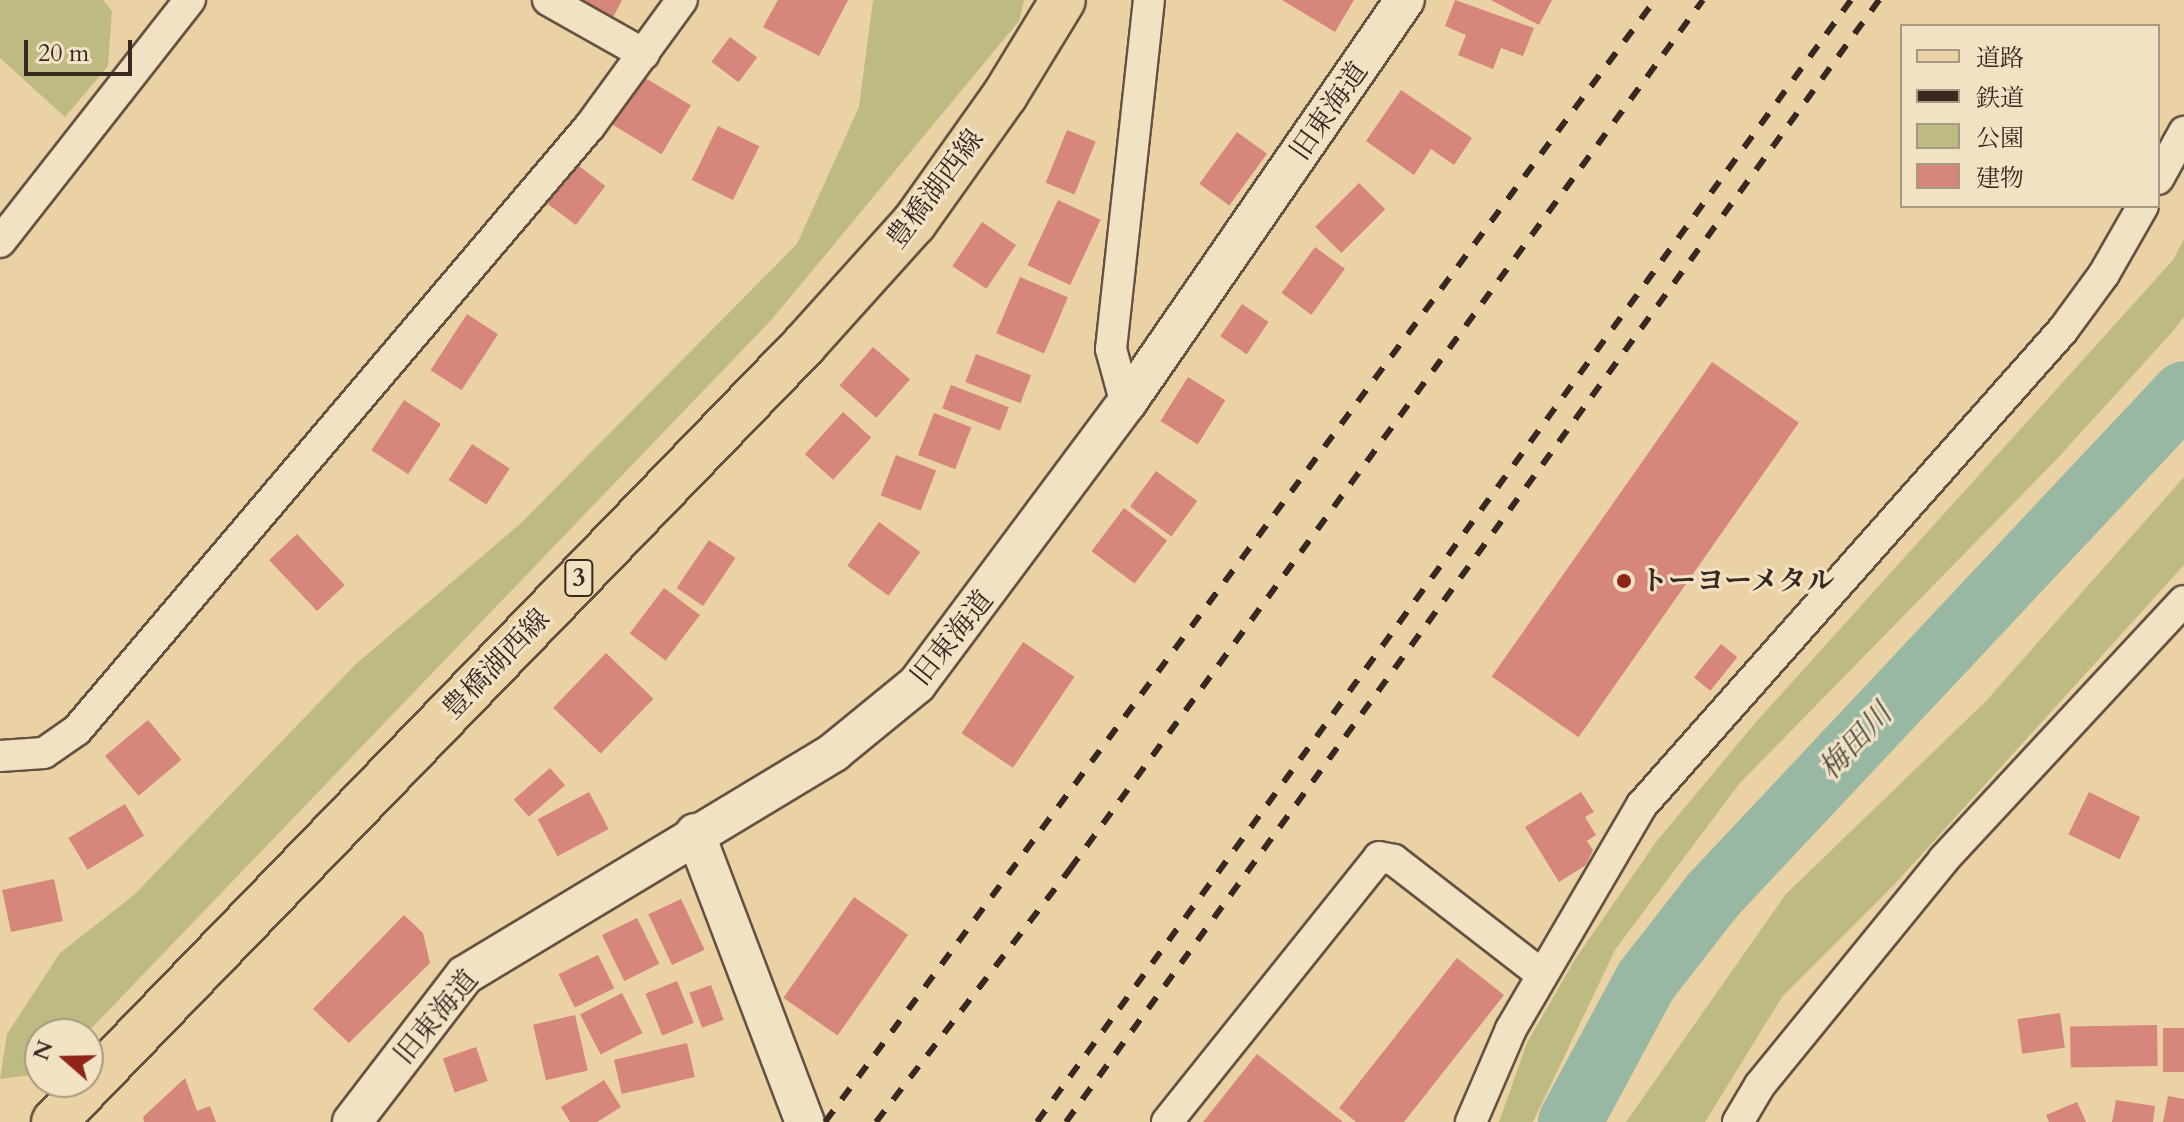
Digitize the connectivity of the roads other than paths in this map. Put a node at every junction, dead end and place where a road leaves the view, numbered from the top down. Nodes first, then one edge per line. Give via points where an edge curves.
1 (190, 0) edge
2 (548, 0) edge
3 (682, 0) edge
4 (1063, 0) edge
5 (1149, 0) edge
6 (1405, 0) edge
7 (644, 54) junction
8 (2184, 132) edge
9 (2160, 175) edge
10 (2142, 208) edge
11 (0, 242) edge
12 (1126, 404) junction
13 (2184, 601) edge
14 (0, 756) edge
15 (695, 833) junction
16 (1541, 974) junction
17 (54, 1122) edge
18 (352, 1122) edge
19 (805, 1122) edge
20 (1167, 1122) edge
21 (1471, 1122) edge
22 (1738, 1122) edge

1 - 11 street
2 - 7 street
3 - 7 street
4 - 17 main road, 豊橋湖西線 / 3 via 950,175 824,323
5 - 12 street via 1111,349
6 - 12 street, 旧東海道
7 - 14 street via 516,215 77,730 44,753
8 - 9 street
10 - 16 street via 2070,321 1642,805
12 - 15 street, 旧東海道 via 917,684 844,745
13 - 22 street via 1944,859 1760,1085
15 - 18 street, 旧東海道 via 465,975
15 - 19 street
16 - 20 street via 1394,860 1379,857
16 - 21 street

